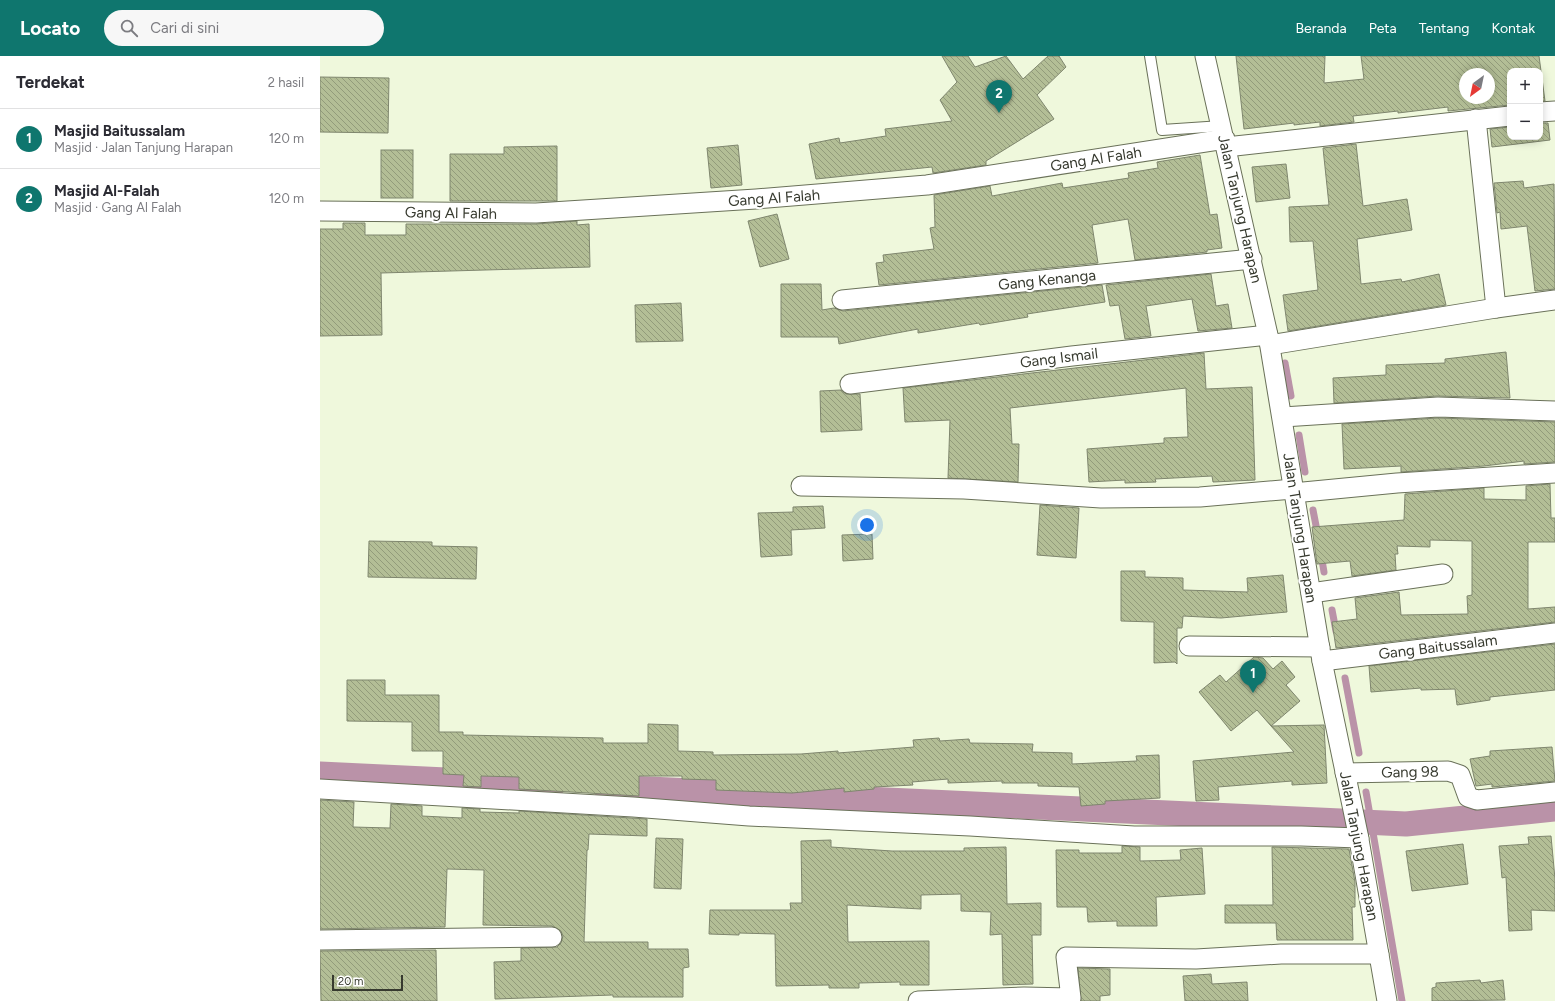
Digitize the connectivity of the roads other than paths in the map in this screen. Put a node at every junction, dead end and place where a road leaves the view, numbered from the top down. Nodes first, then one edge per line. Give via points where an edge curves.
1 (1150, 56) edge
2 (1205, 56) edge
3 (1555, 111) edge
4 (1543, 112) edge
5 (1507, 116) edge
6 (1476, 119) junction
7 (1224, 137) junction
8 (320, 211) edge
9 (1252, 259) junction
10 (842, 300) dead end
11 (1555, 300) edge
12 (1496, 308) junction
13 (1269, 340) junction
14 (850, 384) dead end
15 (1555, 411) edge
16 (1283, 417) junction
17 (1555, 473) edge
18 (801, 486) dead end
19 (1293, 491) junction
20 (1443, 574) dead end
21 (1311, 593) junction
22 (1555, 633) edge
23 (1189, 646) dead end
24 (1321, 654) junction
25 (1346, 774) junction
26 (320, 789) edge
27 (1555, 792) edge
28 (1358, 836) junction
29 (552, 937) dead end
30 (320, 940) edge
31 (1379, 954) junction
32 (918, 1001) edge
33 (1387, 1001) edge

1 - 7 lane via 1162,130
2 - 7 street, Jalan Tanjung Harapan
3 - 4 street
5 - 6 street, Gang Al Falah
6 - 7 street, Gang Al Falah
6 - 12 street
7 - 8 street, Gang Al Falah via 927,185 756,199 536,213
7 - 9 street, Jalan Tanjung Harapan
9 - 10 street, Gang Kenanga
9 - 13 street, Jalan Tanjung Harapan
11 - 12 street, Gang Ismail
12 - 13 street, Gang Ismail
13 - 14 street, Gang Ismail via 1072,356
13 - 16 street, Jalan Tanjung Harapan
15 - 16 street via 1438,407
16 - 19 street, Jalan Tanjung Harapan
17 - 19 street
18 - 19 street via 964,490 1101,498 1200,497
19 - 21 street, Jalan Tanjung Harapan
20 - 21 street
21 - 24 street, Jalan Tanjung Harapan
22 - 24 street, Gang Baitussalam
23 - 24 street, Gang Baitussalam
24 - 25 street, Jalan Tanjung Harapan
25 - 27 street, Gang 98 via 1448,771 1460,776 1468,797 1477,800
25 - 28 street, Jalan Tanjung Harapan
26 - 28 street via 749,816 1134,836
28 - 31 street, Jalan Tanjung Harapan
29 - 30 street
31 - 32 street via 1281,954 1196,959 1066,957 1071,998
31 - 33 street, Jalan Tanjung Harapan

